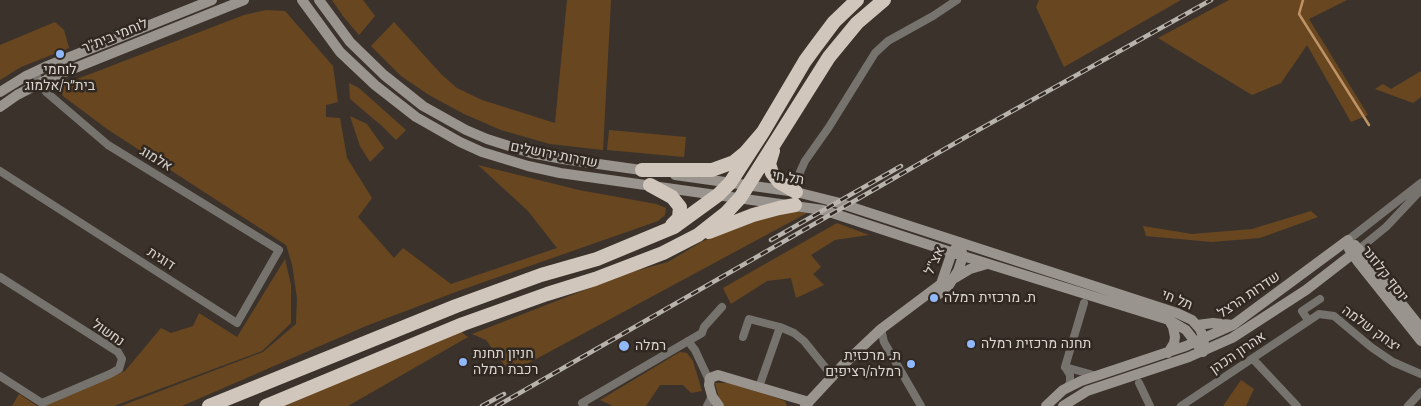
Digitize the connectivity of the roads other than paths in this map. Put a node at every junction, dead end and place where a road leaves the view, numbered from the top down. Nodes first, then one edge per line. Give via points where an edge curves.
1 (212, 0) edge
2 (244, 0) edge
3 (297, 0) edge
4 (302, 0) edge
5 (319, 0) edge
6 (857, 0) edge
7 (884, 0) edge
8 (957, 0) edge
9 (315, 18) junction
10 (34, 72) junction
11 (39, 83) junction
12 (0, 92) edge
13 (0, 107) edge
14 (763, 132) junction
15 (780, 135) junction
16 (642, 170) junction
17 (0, 171) edge
18 (730, 183) junction
19 (1421, 184) edge
20 (650, 185) junction
21 (749, 186) junction
22 (1421, 190) edge
23 (718, 195) junction
24 (740, 198) junction
25 (795, 199) junction
26 (662, 233) junction
27 (1348, 240) junction
28 (960, 243) junction
29 (676, 247) junction
30 (279, 250) joint
31 (952, 252) junction
32 (1356, 252) junction
33 (963, 256) junction
34 (989, 263) junction
35 (0, 277) edge
36 (954, 278) junction
37 (1320, 299) dead end
38 (1084, 303) dead end
39 (722, 307) dead end
40 (1169, 320) junction
41 (1308, 320) junction
42 (1197, 325) junction
43 (1233, 325) junction
44 (780, 327) junction
45 (1421, 328) edge
46 (881, 333) junction
47 (743, 337) dead end
48 (688, 341) junction
49 (1199, 341) junction
50 (1421, 341) edge
51 (1203, 352) junction
52 (1168, 353) junction
53 (1253, 359) junction
54 (1065, 367) junction
55 (1421, 374) edge
56 (709, 375) junction
57 (0, 376) edge
58 (1096, 376) junction
59 (833, 377) junction
60 (1139, 383) dead end
61 (760, 387) junction
62 (1066, 389) junction
63 (1421, 392) edge
64 (712, 396) junction
65 (784, 396) junction
66 (583, 405) edge
67 (808, 405) edge
68 (209, 406) edge
69 (266, 406) edge
70 (707, 406) edge
71 (719, 406) edge
72 (793, 406) edge
73 (921, 406) edge
74 (1046, 406) edge
75 (1062, 406) edge
76 (1150, 406) edge
77 (1181, 406) edge
78 (1297, 406) edge
79 (1408, 406) edge

1 - 10 main road, לוחמי בית"ר
2 - 11 main road, לוחמי בית"ר
3 - 9 main road
4 - 9 main road, שדרות ירושלים
5 - 16 main road, שדרות ירושלים via 341,32 370,62 410,96 445,119 488,139 531,152
6 - 14 highway via 834,22 805,61
7 - 15 highway via 847,33 819,70
8 - 25 street via 888,41 875,53 805,161
9 - 20 main road, שדרות ירושלים via 340,52 375,85 416,117 460,142 528,166
10 - 11 street, אלמוג
10 - 12 main road, לוחמי בית"ר
11 - 13 main road, לוחמי בית"ר
11 - 30 street, אלמוג via 108,145
14 - 16 highway via 745,154 719,168 700,171
14 - 18 highway
15 - 21 highway
15 - 25 highway via 769,164 772,173
16 - 18 main road, שדרות ירושלים
17 - 30 street, דוגית via 237,323
18 - 21 main road, תל חי
18 - 23 highway
19 - 27 street, שדרות הרצל
20 - 23 main road, שדרות ירושלים
20 - 26 highway via 672,197 680,207 679,218
21 - 24 highway
21 - 25 main road, תל חי
22 - 32 street, שדרות הרצל via 1386,227
23 - 24 main road, שדרות ירושלים
23 - 26 highway
24 - 25 main road, תל חי
24 - 29 highway via 711,225
25 - 28 main road, תל חי via 836,202
25 - 29 highway
25 - 31 main road, תל חי
26 - 68 highway via 597,259 541,275 456,306
27 - 32 main road, יוסף קלוזנר
27 - 43 main road, שדרות הרצל
28 - 31 main road, אצ"ל
28 - 33 main road, אצ"ל
28 - 42 main road, תל חי via 1177,313
29 - 69 highway via 595,279 463,324
31 - 33 main road, תל חי
31 - 46 main road, אצ"ל via 941,284
32 - 45 main road, יוסף קלוזנר
32 - 50 main road, יוסף קלוזנר
32 - 51 main road, שדרות הרצל via 1264,319
33 - 34 main road, תל חי
33 - 36 main road, אצ"ל
34 - 36 main road
34 - 40 main road, תל חי
35 - 57 street, נחשול via 118,352 122,359 119,369 42,404
36 - 46 main road, אצ"ל via 943,290
37 - 41 street via 1302,312
38 - 54 street
39 - 48 street via 702,333
40 - 49 main road, תל חי
40 - 52 main road via 1175,337
41 - 53 street, אהרון הכהן
41 - 55 street, יצחק שלמה via 1319,314 1334,316 1393,362
42 - 43 main road
42 - 49 main road, תל חי via 1202,333
43 - 49 main road, שדרות הרצל
44 - 47 street via 748,319
44 - 59 street via 804,342
44 - 61 street
46 - 59 main road, אצ"ל via 847,369
46 - 73 street
48 - 56 street
48 - 66 street
49 - 51 main road
49 - 52 main road, שדרות הרצל
51 - 75 main road, שדרות הרצל via 1087,391
52 - 58 main road, שדרות הרצל
53 - 77 street, אהרון הכהן
53 - 78 street
54 - 58 street
54 - 62 street via 1070,379
56 - 61 main road
56 - 64 main road
58 - 62 main road, שדרות הרצל
59 - 67 main road, אצ"ל
60 - 76 street
61 - 65 main road
62 - 74 main road, שדרות הרצל
63 - 79 street
64 - 70 street
64 - 71 main road
65 - 67 main road
65 - 72 main road

